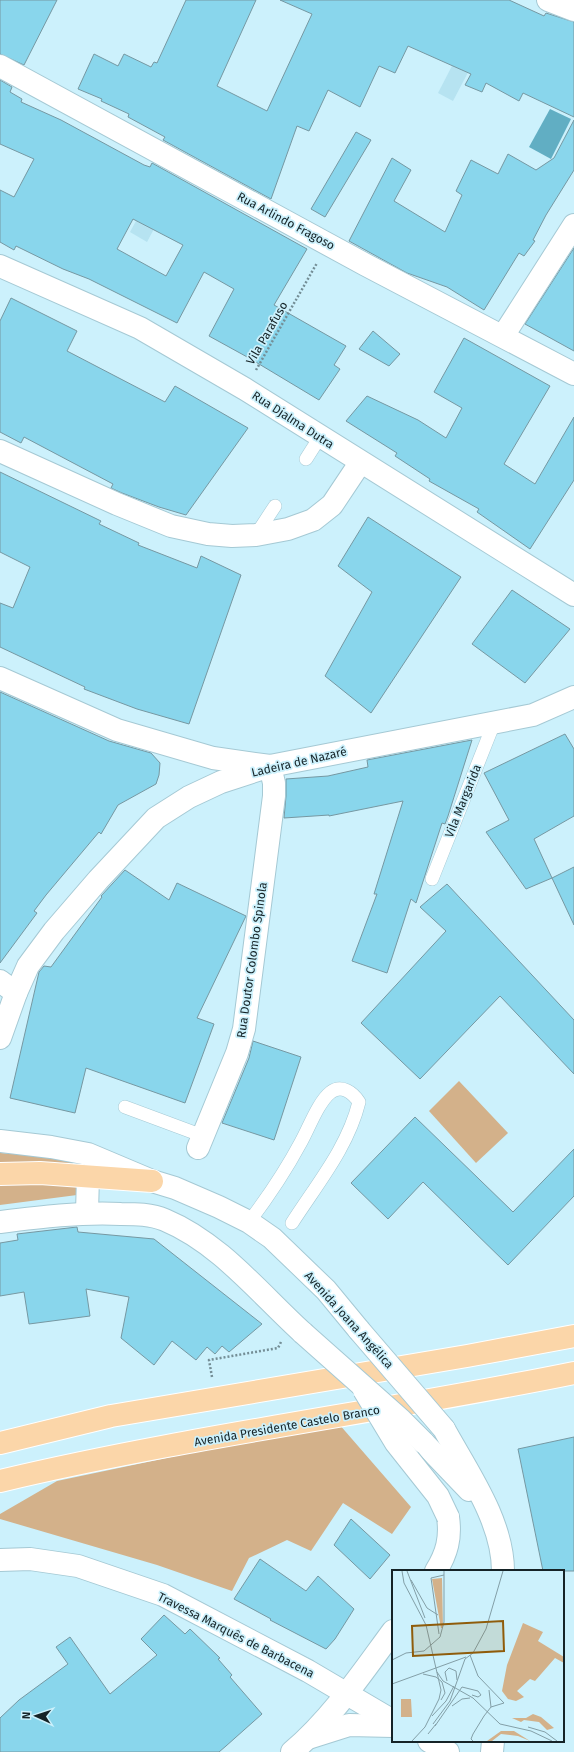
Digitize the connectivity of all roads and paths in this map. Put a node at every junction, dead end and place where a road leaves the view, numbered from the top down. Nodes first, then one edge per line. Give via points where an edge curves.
1 (548, 0) edge
2 (574, 10) edge
3 (0, 66) edge
4 (574, 225) edge
5 (0, 266) edge
6 (304, 286) dead end
7 (503, 336) junction
8 (574, 374) edge
9 (245, 389) junction
10 (320, 437) junction
11 (0, 451) edge
12 (306, 459) dead end
13 (360, 463) junction
14 (275, 506) dead end
15 (256, 535) junction
16 (574, 594) edge
17 (0, 678) edge
18 (574, 696) edge
19 (494, 723) junction
20 (270, 766) junction
21 (432, 879) dead end
22 (8, 987) edge
23 (0, 1038) edge
24 (124, 1107) dead end
25 (0, 1141) edge
26 (201, 1142) joint
27 (0, 1174) edge
28 (88, 1177) junction
29 (152, 1181) junction
30 (87, 1212) junction
31 (0, 1222) edge
32 (249, 1222) junction
33 (292, 1223) dead end
34 (574, 1336) edge
35 (278, 1348) dead end
36 (209, 1360) dead end
37 (574, 1373) edge
38 (362, 1387) junction
39 (0, 1443) edge
40 (0, 1481) edge
41 (488, 1509) junction
42 (0, 1560) edge
43 (437, 1570) edge
44 (503, 1570) edge
45 (392, 1632) edge
46 (347, 1694) junction
47 (392, 1719) edge
48 (392, 1726) edge
49 (308, 1738) junction
50 (431, 1742) edge
51 (493, 1742) edge
52 (292, 1752) edge
53 (448, 1752) edge
54 (492, 1752) edge

1 - 2 street
3 - 7 street, Rua Arlindo Fragoso via 366,265
4 - 7 street
5 - 9 street, Rua Djalma Dutra via 140,328
6 - 9 path, Vila Parafuso
7 - 8 street, Rua Arlindo Fragoso
9 - 10 street, Rua Djalma Dutra
10 - 12 lane
10 - 13 street, Rua Djalma Dutra
11 - 15 street via 171,526 208,534
13 - 15 street via 332,505 313,520 288,529
13 - 16 street, Rua Djalma Dutra
14 - 15 lane
17 - 20 street via 117,730 213,758
18 - 19 street, Ladeira de Nazaré via 533,715
19 - 20 street, Ladeira de Nazaré
19 - 21 lane, Vila Margarida
20 - 22 street, Ladeira de Nazaré via 215,785 189,797 156,818 98,880
20 - 26 street, Rua Doutor Colombo Spinola via 274,796 244,1029
22 - 23 street, Ladeira de Nazaré
24 - 26 lane
25 - 29 street, Avenida Joana Angélica via 88,1154
27 - 28 main road via 40,1173
28 - 29 main road
28 - 30 street
29 - 32 street, Avenida Joana Angélica via 175,1188
30 - 31 street, Avenida Joana Angélica
30 - 38 street, Avenida Joana Angélica, bridge via 144,1214 165,1220 188,1232 217,1251
32 - 33 lane via 301,1143 322,1104 331,1092 343,1089 353,1094 359,1102 352,1126 331,1165
32 - 41 street, Avenida Joana Angélica, bridge via 272,1238 326,1290 444,1429
34 - 39 main road via 118,1415
35 - 36 path
37 - 40 main road, Avenida Presidente Castelo Branco via 475,1394 80,1462
38 - 41 street, Avenida Joana Angélica, bridge via 401,1420
38 - 43 street, bridge via 396,1443 438,1496 448,1517 450,1535 446,1554
41 - 44 street, Avenida Joana Angélica via 499,1535
42 - 46 street, Travessa Marquês de Barbacena via 30,1559 78,1566 163,1595
45 - 46 street
46 - 47 street, Travessa Marquês de Barbacena
46 - 49 street
48 - 49 street via 349,1725
49 - 52 street
50 - 53 street
51 - 54 street

